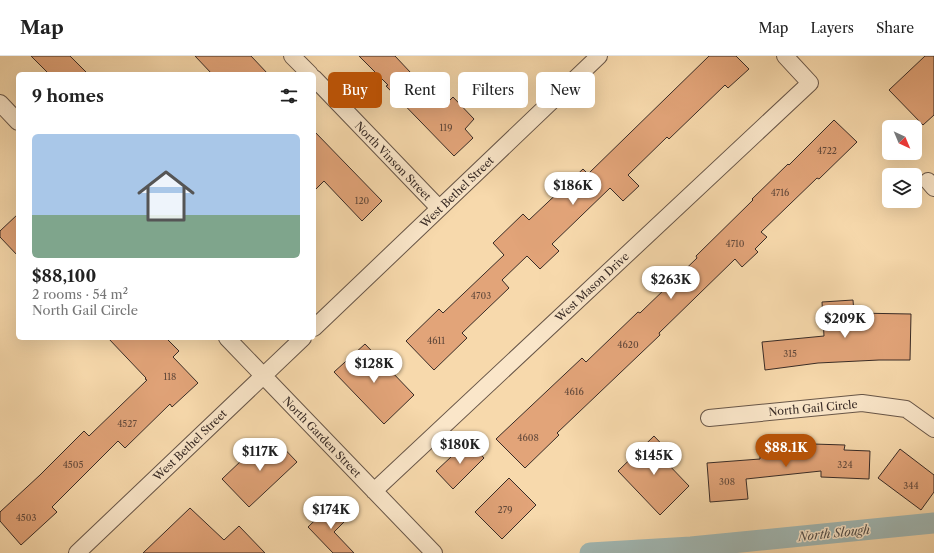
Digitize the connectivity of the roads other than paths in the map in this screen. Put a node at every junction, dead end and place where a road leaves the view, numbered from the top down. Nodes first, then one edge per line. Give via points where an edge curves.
1 (292, 56) edge
2 (600, 56) edge
3 (786, 56) edge
4 (308, 72) edge
5 (316, 80) edge
6 (0, 103) edge
7 (16, 120) edge
8 (440, 208) junction
9 (316, 326) edge
10 (229, 340) edge
11 (301, 340) edge
12 (263, 376) junction
13 (710, 418) dead end
14 (934, 429) edge
15 (374, 491) junction
16 (77, 553) edge
17 (434, 553) edge

1 - 4 street
2 - 8 street, West Bethel Street
3 - 15 street, West Mason Drive via 810,83
5 - 8 street, North Vinson Street
6 - 7 street
8 - 9 street, West Bethel Street
10 - 12 street, North Garden Street
11 - 12 street, West Bethel Street
12 - 15 street, North Garden Street
12 - 16 street, West Bethel Street
13 - 14 street, North Gail Circle via 862,403 906,409
15 - 17 street, North Garden Street

